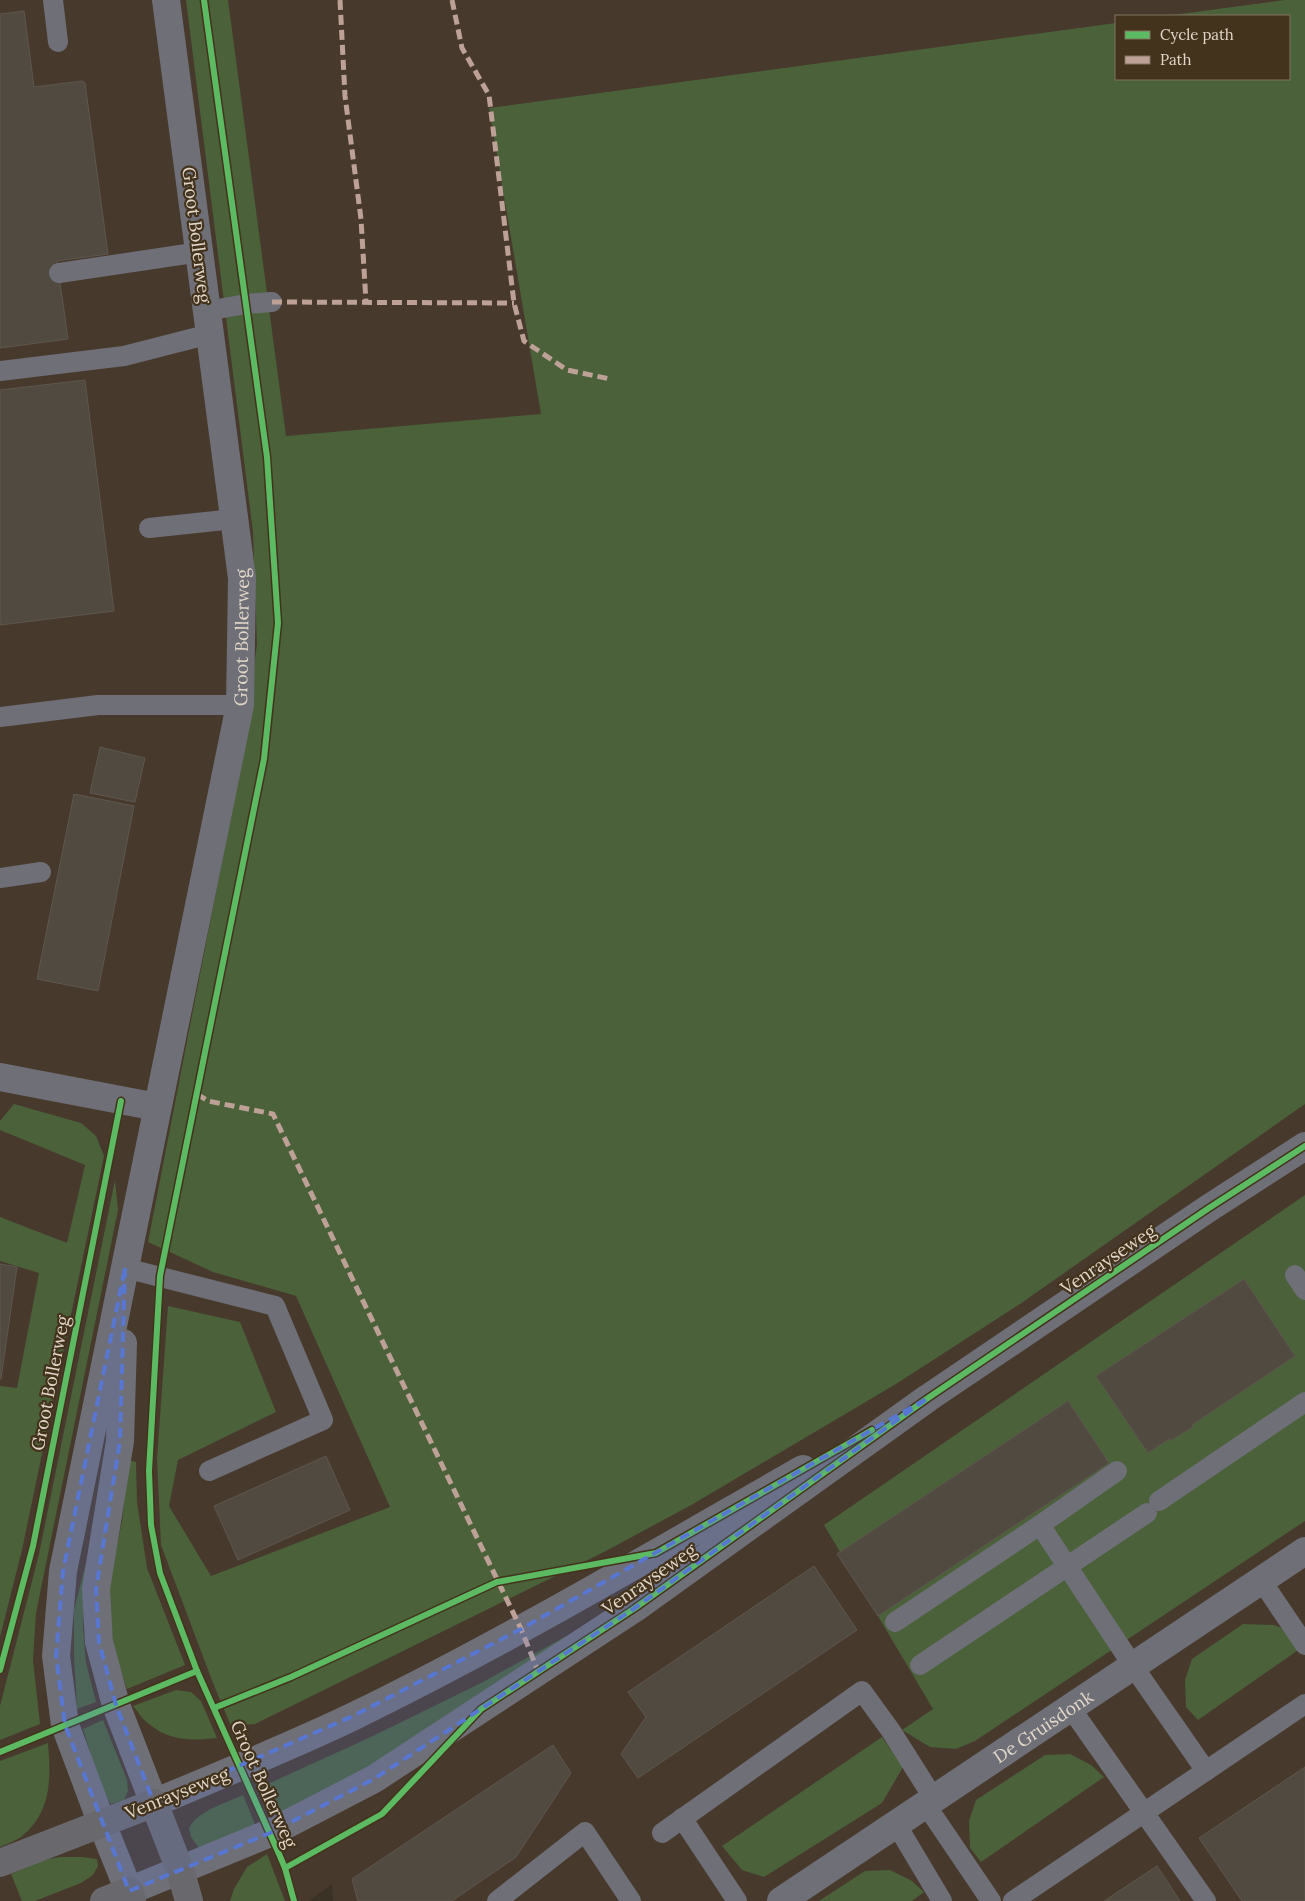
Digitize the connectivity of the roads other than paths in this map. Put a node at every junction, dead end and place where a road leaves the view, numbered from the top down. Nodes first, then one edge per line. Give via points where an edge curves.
1 (53, 0) edge
2 (166, 0) edge
3 (58, 42) dead end
4 (200, 252) junction
5 (59, 273) dead end
6 (272, 302) dead end
7 (209, 322) junction
8 (0, 371) edge
9 (234, 519) junction
10 (149, 528) dead end
11 (240, 705) junction
12 (0, 717) edge
13 (41, 872) dead end
14 (0, 878) edge
15 (0, 1077) edge
16 (157, 1107) junction
17 (1305, 1146) edge
18 (125, 1268) junction
19 (928, 1398) junction
20 (1305, 1402) edge
21 (209, 1471) dead end
22 (1117, 1471) dead end
23 (1040, 1525) junction
24 (1305, 1551) edge
25 (1067, 1566) junction
26 (1260, 1580) junction
27 (895, 1622) dead end
28 (1305, 1645) edge
29 (920, 1665) dead end
30 (1133, 1666) junction
31 (1305, 1704) edge
32 (1070, 1707) junction
33 (1206, 1771) junction
34 (154, 1802) junction
35 (930, 1802) junction
36 (1144, 1813) junction
37 (682, 1818) junction
38 (102, 1824) junction
39 (896, 1824) junction
40 (662, 1833) dead end
41 (0, 1863) edge
42 (180, 1870) junction
43 (130, 1896) edge
44 (104, 1901) edge
45 (189, 1901) edge
46 (497, 1901) edge
47 (631, 1901) edge
48 (737, 1901) edge
49 (781, 1901) edge
50 (942, 1901) edge
51 (991, 1901) edge
52 (1013, 1901) edge
53 (1206, 1901) edge

1 - 3 lane
2 - 4 street, Groot Bollerweg
4 - 5 lane
4 - 7 street, Groot Bollerweg
6 - 7 lane via 246,304
7 - 8 lane via 124,356
7 - 9 street, Groot Bollerweg
9 - 10 lane
9 - 11 street, Groot Bollerweg via 242,578
11 - 12 lane via 98,705
11 - 16 street, Groot Bollerweg
13 - 14 lane
15 - 16 street
16 - 18 street, Groot Bollerweg
17 - 19 street, Venrayseweg
18 - 21 lane via 275,1306 320,1411 323,1420
18 - 34 street, Groot Bollerweg via 120,1441 96,1589 99,1642 116,1705
18 - 38 street, Groot Bollerweg via 63,1570 56,1656 65,1725
19 - 34 street, Venrayseweg via 521,1629 318,1732
19 - 42 street, Venrayseweg via 635,1608 374,1779 270,1833
20 - 25 lane
22 - 23 lane
23 - 25 lane
23 - 27 lane
24 - 26 street, De Gruisdonk
25 - 29 lane
25 - 30 lane
26 - 28 lane
26 - 30 street, De Gruisdonk
30 - 32 street, De Gruisdonk
30 - 33 lane
31 - 33 lane
32 - 35 street, De Gruisdonk
32 - 36 lane
33 - 36 lane
34 - 38 main road, Venrayseweg
34 - 42 main road, Groot Bollerweg
35 - 37 lane via 891,1731 862,1691
35 - 39 street, De Gruisdonk
35 - 51 lane
36 - 52 lane
36 - 53 lane
37 - 40 lane
37 - 48 lane
38 - 41 main road, Venrayseweg
38 - 43 street, Groot Bollerweg
39 - 49 street, De Gruisdonk
39 - 50 lane
42 - 43 street, Venrayseweg
42 - 45 main road, Groot Bollerweg
43 - 44 main road, Venrayseweg
46 - 47 lane via 585,1832

